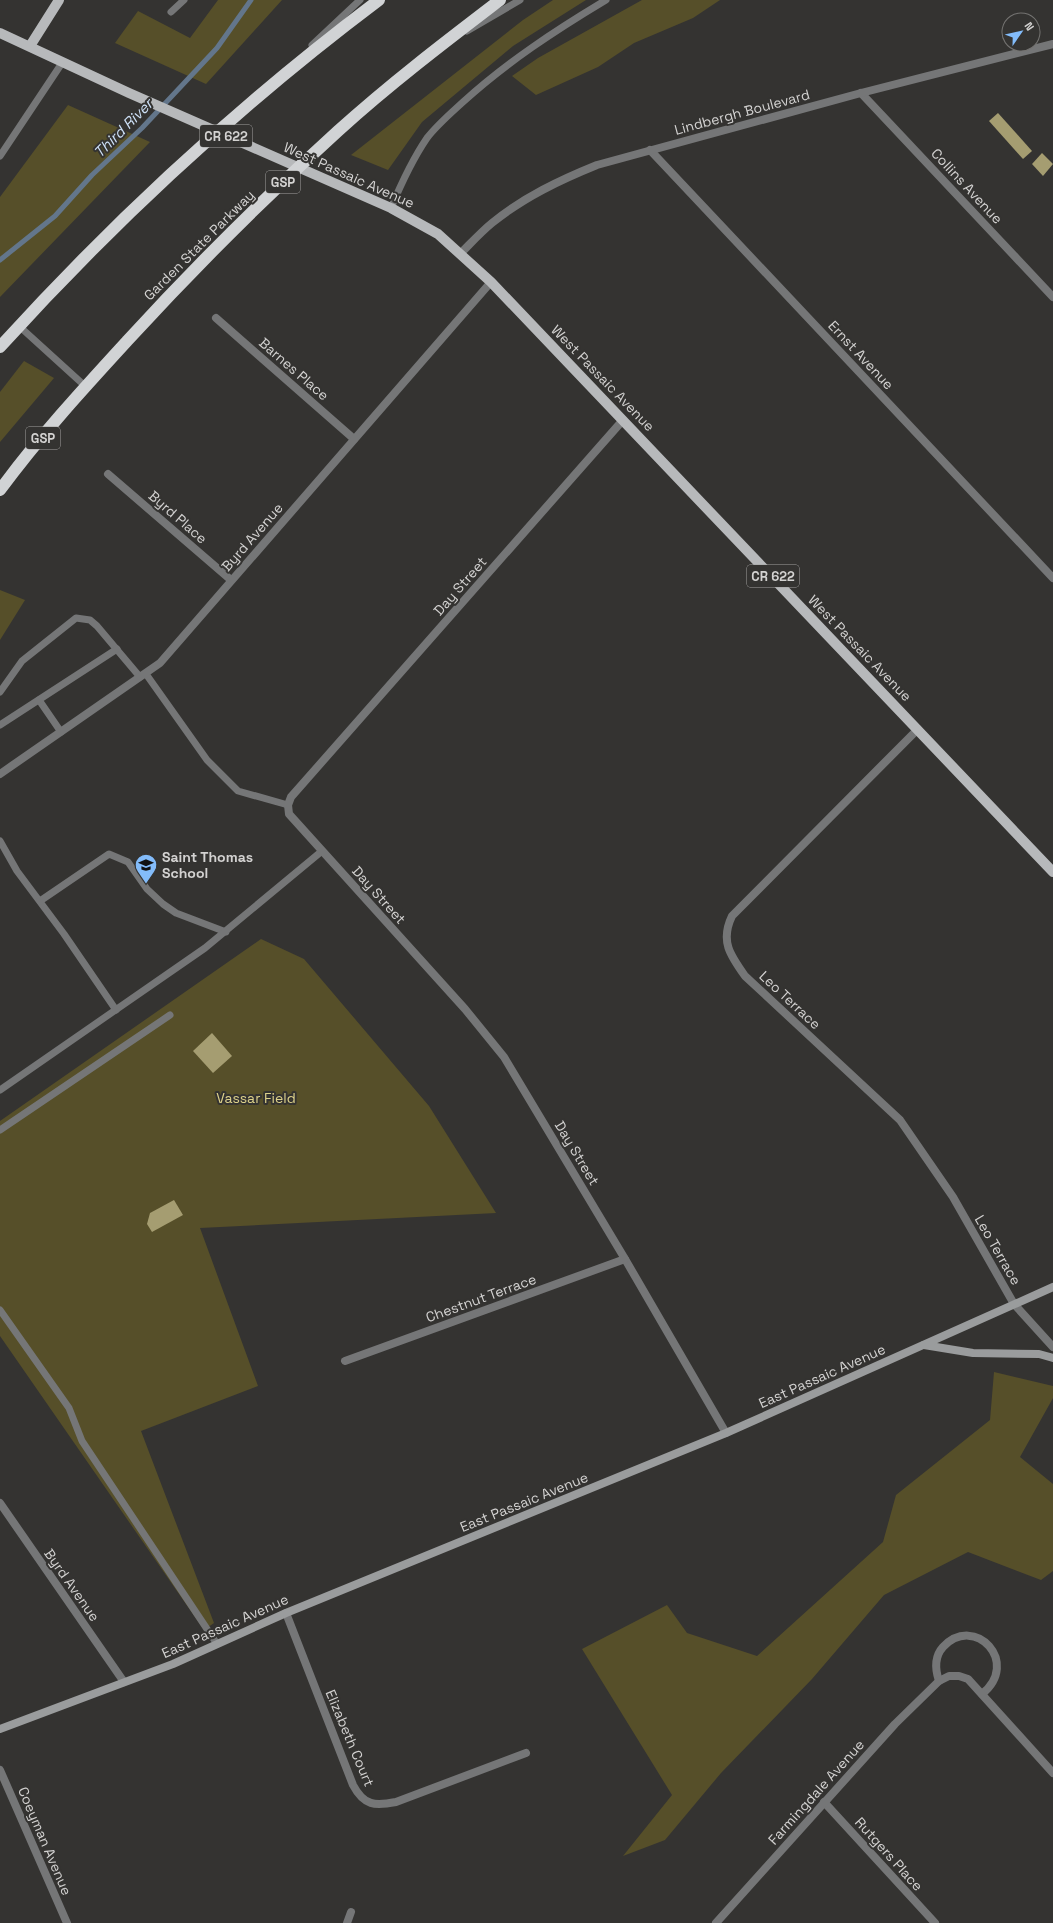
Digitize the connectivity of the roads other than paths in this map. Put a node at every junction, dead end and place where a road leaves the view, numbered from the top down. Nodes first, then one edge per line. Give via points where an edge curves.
1 (59, 0) edge
2 (184, 0) edge
3 (360, 0) edge
4 (379, 0) edge
5 (500, 0) edge
6 (520, 0) edge
7 (606, 0) edge
8 (171, 12) dead end
9 (0, 34) edge
10 (1053, 44) edge
11 (30, 46) junction
12 (432, 52) junction
13 (62, 63) junction
14 (861, 93) junction
15 (255, 100) junction
16 (650, 150) junction
17 (0, 156) edge
18 (391, 208) junction
19 (461, 253) junction
20 (491, 282) junction
21 (1053, 297) edge
22 (216, 318) dead end
23 (19, 326) junction
24 (0, 347) edge
25 (85, 386) junction
26 (623, 420) junction
27 (354, 439) junction
28 (108, 474) dead end
29 (0, 490) edge
30 (1053, 578) edge
31 (231, 580) junction
32 (117, 649) junction
33 (143, 676) junction
34 (0, 692) edge
35 (39, 700) junction
36 (0, 725) edge
37 (918, 729) junction
38 (61, 732) junction
39 (0, 774) edge
40 (288, 805) junction
41 (0, 841) edge
42 (322, 851) junction
43 (1053, 872) edge
44 (40, 901) junction
45 (226, 932) junction
46 (116, 1010) junction
47 (170, 1016) dead end
48 (0, 1090) edge
49 (0, 1130) edge
50 (625, 1259) junction
51 (1053, 1287) edge
52 (1014, 1304) junction
53 (0, 1310) edge
54 (923, 1345) junction
55 (1053, 1347) edge
56 (1053, 1358) edge
57 (345, 1361) dead end
58 (726, 1433) junction
59 (0, 1503) edge
60 (286, 1614) junction
61 (218, 1644) junction
62 (939, 1681) junction
63 (124, 1682) junction
64 (982, 1694) junction
65 (0, 1728) edge
66 (526, 1753) dead end
67 (0, 1770) edge
68 (1053, 1773) edge
69 (824, 1802) junction
70 (351, 1912) dead end
71 (66, 1923) edge
72 (347, 1923) edge
73 (716, 1923) edge
74 (935, 1923) edge

1 - 11 main road
2 - 8 lane
3 - 15 lane
4 - 15 highway
5 - 12 highway, Garden State Parkway / GSP
6 - 12 lane
7 - 18 lane via 531,48 487,80 452,112 428,137 408,168
9 - 11 main road, West Passaic Avenue
10 - 14 street, Lindbergh Boulevard
11 - 13 main road, West Passaic Avenue / CR 622
12 - 25 highway, Garden State Parkway / GSP via 339,130 250,213 164,300
13 - 17 lane
13 - 18 main road, West Passaic Avenue / CR 622
14 - 16 street, Lindbergh Boulevard
14 - 21 street, Collins Avenue
15 - 23 highway via 169,175
16 - 19 street, Lindbergh Boulevard via 597,165 560,180 492,223
16 - 30 street, Ernst Avenue
18 - 19 main road, West Passaic Avenue / CR 622 via 438,234
19 - 20 main road, West Passaic Avenue / CR 622
20 - 26 main road, West Passaic Avenue / CR 622
20 - 27 street, Byrd Avenue
22 - 27 street, Barnes Place
23 - 24 highway
23 - 25 lane
25 - 29 highway, Garden State Parkway / GSP
26 - 37 main road, West Passaic Avenue / CR 622
26 - 40 street, Day Street via 291,797
27 - 31 street, Byrd Avenue
28 - 31 street, Byrd Place
31 - 33 street, Byrd Avenue via 160,663
32 - 33 lane
32 - 34 lane via 90,620 76,618 22,661
32 - 35 lane
33 - 38 street, Byrd Avenue
33 - 40 lane via 207,760 238,790
35 - 36 lane
35 - 38 lane
37 - 43 main road, West Passaic Avenue / CR 622
37 - 52 street, Leo Terrace via 732,916 727,928 727,944 733,959 745,976 900,1120 953,1197
38 - 39 street, Byrd Avenue
40 - 42 street, Day Street via 289,814
41 - 44 lane via 17,871
42 - 45 lane
42 - 50 street, Day Street via 465,1009 504,1057
44 - 45 lane via 109,854 128,862 147,889 163,904 185,917
44 - 46 lane
45 - 46 lane
46 - 48 lane
47 - 49 lane
50 - 57 street, Chestnut Terrace
50 - 58 street, Day Street
51 - 52 main road, East Passaic Avenue
52 - 54 main road, East Passaic Avenue
52 - 55 street, Leo Terrace
53 - 61 lane via 69,1408 82,1441
54 - 56 main road via 973,1353 1039,1354
54 - 58 main road, East Passaic Avenue
58 - 60 main road, East Passaic Avenue
59 - 63 street, Byrd Avenue
60 - 61 main road, East Passaic Avenue
60 - 66 street, Elizabeth Court via 353,1785 358,1795 368,1802 379,1805 396,1802
61 - 63 main road, East Passaic Avenue
62 - 64 street via 949,1676 959,1676 968,1679
62 - 64 street via 935,1669 937,1656 949,1641 970,1636 980,1639 988,1644 997,1661 995,1680
62 - 69 street, Farmingdale Avenue via 895,1724
63 - 65 main road, East Passaic Avenue
64 - 68 street
67 - 71 street, Coeyman Avenue
69 - 73 street, Farmingdale Avenue
69 - 74 street, Rutgers Place
70 - 72 street

